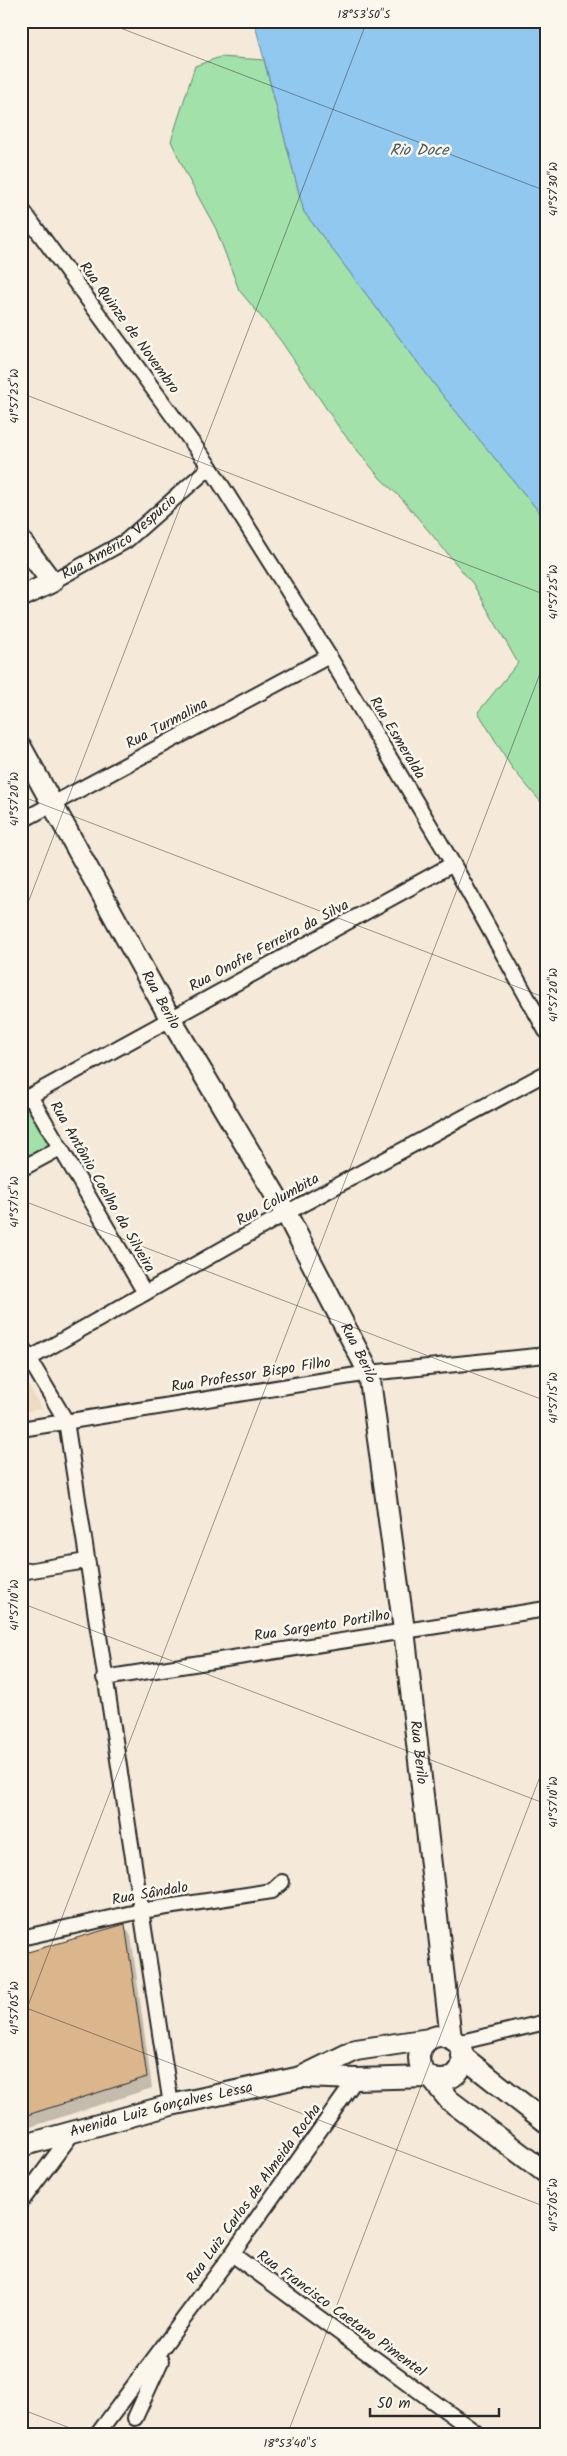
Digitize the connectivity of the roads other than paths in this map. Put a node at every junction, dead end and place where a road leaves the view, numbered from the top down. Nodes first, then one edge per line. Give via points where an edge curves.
1 (21, 208) edge
2 (210, 467) junction
3 (21, 541) edge
4 (52, 582) junction
5 (21, 597) edge
6 (328, 656) junction
7 (21, 747) edge
8 (52, 804) junction
9 (21, 821) edge
10 (454, 864) junction
11 (170, 1018) junction
12 (546, 1031) edge
13 (546, 1073) edge
14 (26, 1099) edge
15 (60, 1148) junction
16 (21, 1169) edge
17 (286, 1214) junction
18 (146, 1293) junction
19 (21, 1345) edge
20 (546, 1355) edge
21 (29, 1359) junction
22 (369, 1373) junction
23 (66, 1421) junction
24 (21, 1429) edge
25 (86, 1561) junction
26 (21, 1572) edge
27 (546, 1609) edge
28 (404, 1630) junction
29 (104, 1678) junction
30 (282, 1882) dead end
31 (141, 1911) junction
32 (21, 1938) edge
33 (546, 2022) edge
34 (429, 2039) junction
35 (457, 2046) junction
36 (301, 2077) junction
37 (430, 2077) junction
38 (356, 2079) junction
39 (171, 2105) junction
40 (546, 2122) edge
41 (74, 2131) junction
42 (21, 2146) edge
43 (546, 2173) edge
44 (21, 2202) edge
45 (232, 2254) junction
46 (178, 2327) junction
47 (135, 2418) dead end
48 (97, 2435) edge
49 (479, 2435) edge

1 - 2 street, Rua Quinze de Novembro
2 - 4 street, Rua Américo Vespúcio via 126,540
2 - 6 street, Rua Esmeralda
3 - 4 street
4 - 5 street, Rua Américo Vespúcio
6 - 8 street, Rua Turmalina
6 - 10 street, Rua Esmeralda
7 - 8 street, Rua Berilo
8 - 9 street, Rua Turmalina
8 - 11 street, Rua Berilo
10 - 11 street, Rua Onofre Ferreira da Silva
10 - 12 street, Rua Esmeralda
11 - 14 street, Rua Onofre Ferreira da Silva
11 - 17 street, Rua Berilo
13 - 17 street, Rua Columbita
14 - 15 street, Rua Antônio Coelho da Silveira
15 - 16 street
15 - 18 street, Rua Antônio Coelho da Silveira
17 - 18 street, Rua Columbita
17 - 22 street, Rua Berilo
18 - 21 street, Rua Columbita
19 - 21 street
20 - 22 street, Rua Professor Bispo Filho
21 - 23 street
22 - 23 street, Rua Professor Bispo Filho
22 - 28 street, Rua Berilo
23 - 24 street, Rua Professor Bispo Filho
23 - 25 street
25 - 26 street
25 - 29 street
27 - 28 street, Rua Sargento Portilho
28 - 29 street, Rua Sargento Portilho
28 - 35 street, Rua Berilo
29 - 31 street
30 - 31 street, Rua Sândalo via 272,1891
31 - 32 street, Rua Sândalo
31 - 39 street
33 - 35 street
34 - 35 street via 444,2036
34 - 36 street, Avenida Luiz Gonçalves Lessa via 356,2050
34 - 37 street via 419,2058 424,2072
35 - 37 street via 460,2069 443,2080
35 - 40 street
36 - 38 street, Avenida Luiz Gonçalves Lessa
36 - 39 street, Avenida Luiz Gonçalves Lessa
37 - 38 street, Avenida Luiz Gonçalves Lessa
37 - 43 street via 448,2100
38 - 45 street, Rua Luiz Carlos de Almeida Rocha
39 - 41 street, Avenida Luiz Gonçalves Lessa
41 - 42 street, Avenida Luiz Gonçalves Lessa
41 - 44 street
45 - 46 street, Rua Luiz Carlos de Almeida Rocha
45 - 49 street, Rua Francisco Caetano Pimentel
46 - 47 street, Rua Luiz Carlos de Almeida Rocha
46 - 48 street, Rua Luiz Carlos de Almeida Rocha

